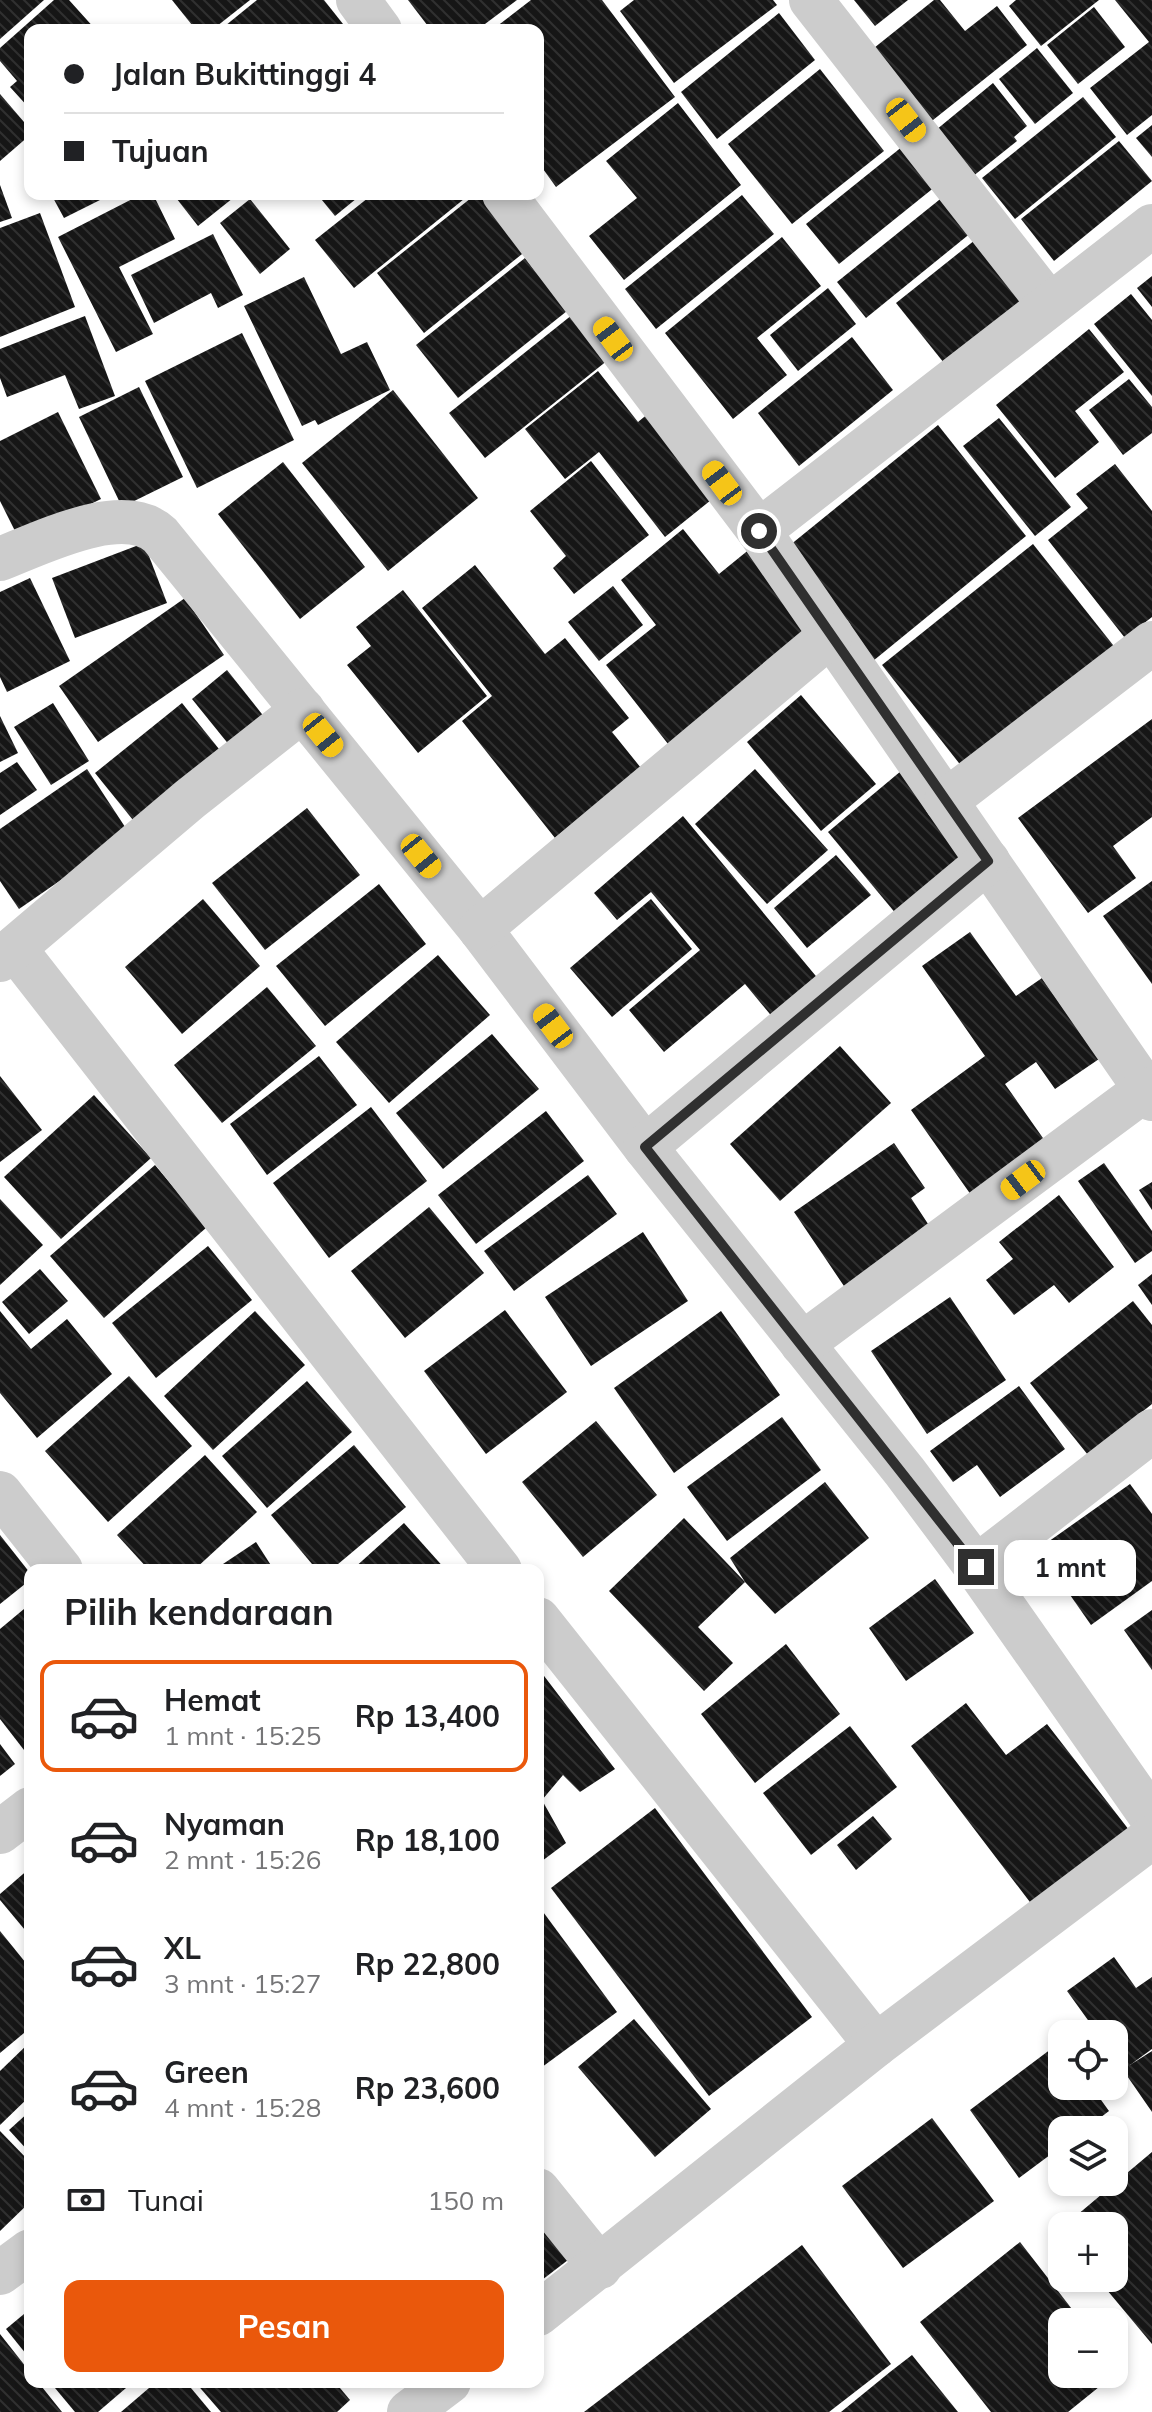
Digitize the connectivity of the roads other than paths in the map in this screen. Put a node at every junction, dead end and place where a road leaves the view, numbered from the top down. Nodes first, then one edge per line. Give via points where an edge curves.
1 (358, 0) edge
2 (811, 0) edge
3 (376, 24) edge
4 (509, 200) edge
5 (1152, 226) edge
6 (1049, 304) junction
7 (759, 531) junction
8 (0, 559) edge
9 (831, 635) junction
10 (1152, 643) edge
11 (303, 710) junction
12 (946, 801) junction
13 (988, 861) junction
14 (480, 929) junction
15 (7, 954) edge
16 (1146, 1079) edge
17 (645, 1147) junction
18 (802, 1344) junction
19 (1152, 1431) edge
20 (0, 1493) edge
21 (56, 1564) edge
22 (495, 1564) edge
23 (976, 1567) junction
24 (544, 1627) edge
25 (24, 1814) edge
26 (1152, 1818) edge
27 (0, 1832) edge
28 (1152, 1837) edge
29 (876, 2045) junction
30 (544, 2197) edge
31 (24, 2255) edge
32 (600, 2267) junction
33 (0, 2273) edge
34 (544, 2309) edge
35 (441, 2388) edge
36 (409, 2412) edge

1 - 3 street
2 - 6 street
4 - 7 street
5 - 6 street
6 - 7 street
7 - 9 street
8 - 11 street via 84,528 125,520 150,525
9 - 12 street
9 - 14 street
10 - 12 street
11 - 14 street
11 - 15 street
12 - 13 street
13 - 16 street
13 - 17 street
14 - 17 street
15 - 22 street
16 - 18 street
17 - 18 street
18 - 23 street
19 - 23 street
20 - 21 street
23 - 26 street
24 - 29 street
25 - 27 street
28 - 29 street
29 - 32 street
30 - 32 street
31 - 33 street
32 - 34 street
35 - 36 street

